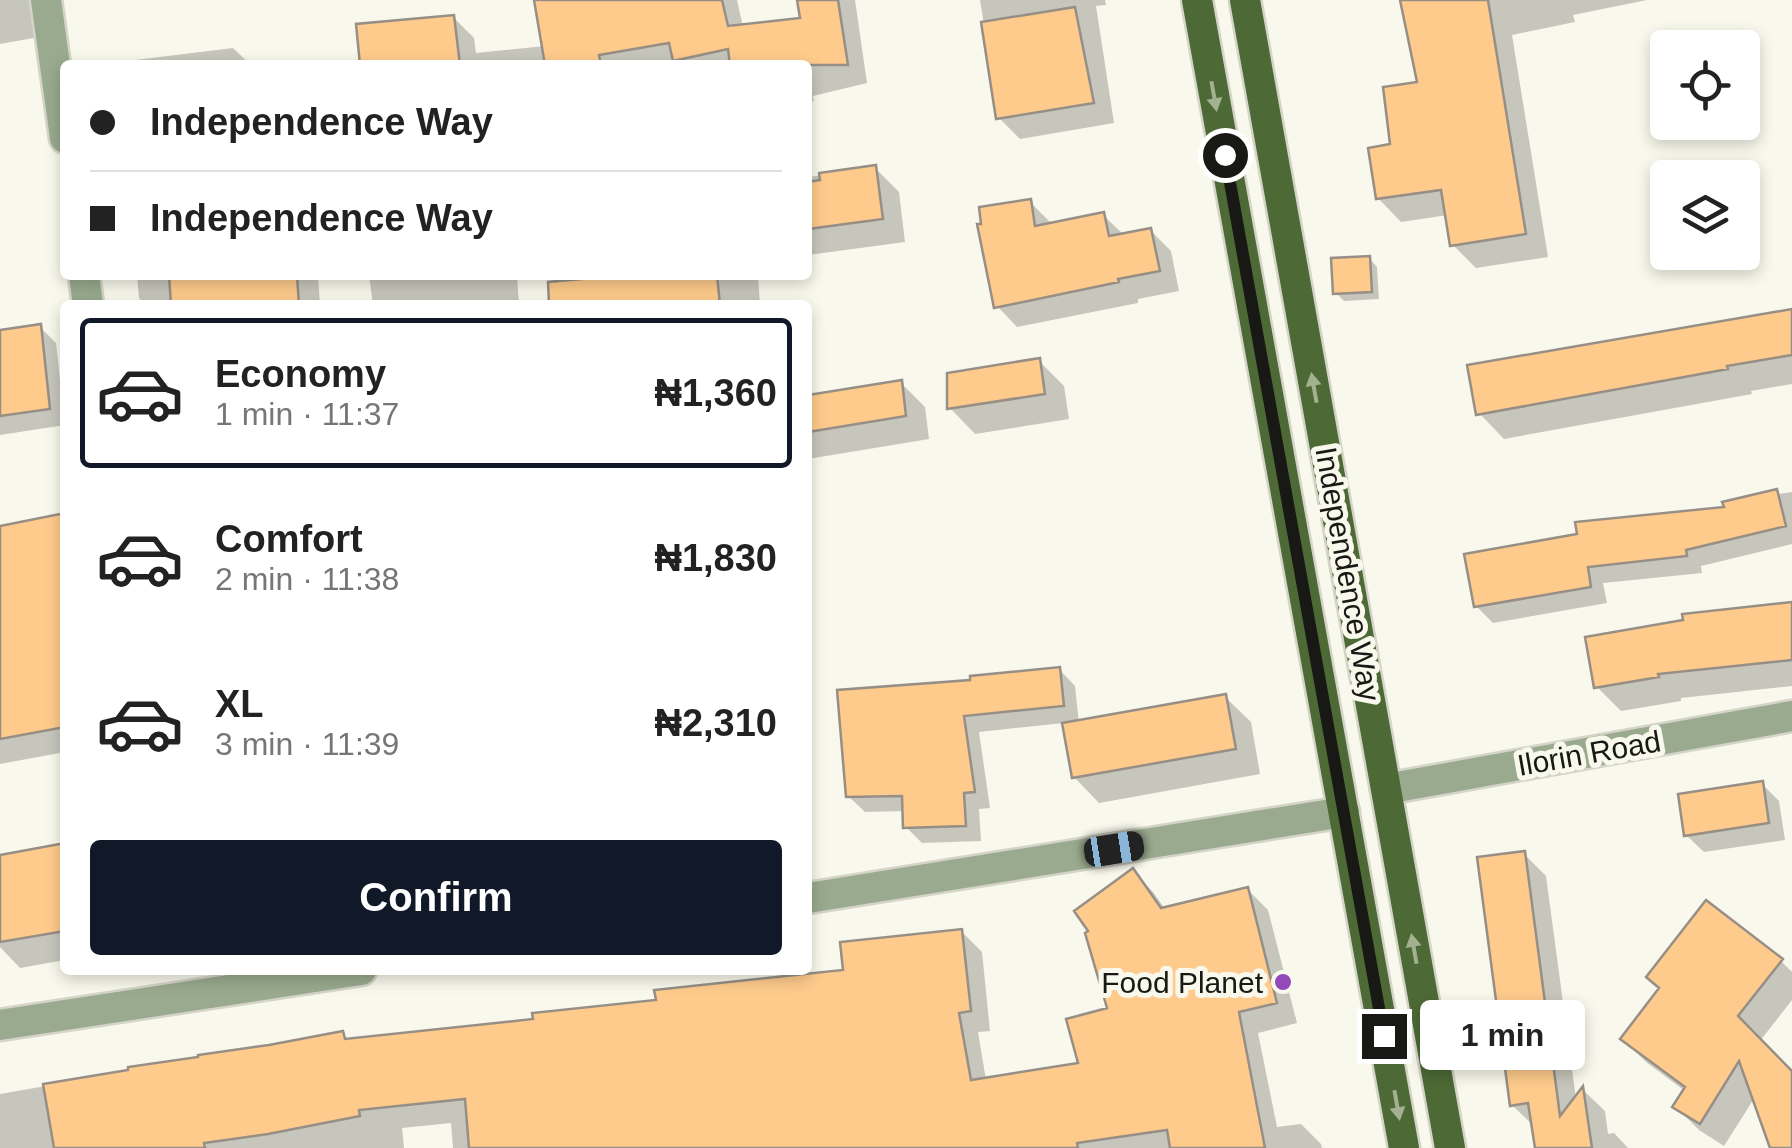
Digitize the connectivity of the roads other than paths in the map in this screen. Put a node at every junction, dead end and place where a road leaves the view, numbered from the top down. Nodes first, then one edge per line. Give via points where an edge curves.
1 (46, 0) edge
2 (1197, 0) edge
3 (1245, 0) edge
4 (60, 102) edge
5 (1792, 716) edge
6 (1386, 789) junction
7 (1344, 812) junction
8 (812, 897) edge
9 (296, 975) edge
10 (180, 984) edge
11 (0, 1025) edge
12 (1404, 1148) edge
13 (1450, 1148) edge

1 - 4 street
2 -> 7 main road, Independence Way
6 -> 3 main road, Independence Way
5 - 6 street, Ilorin Road
13 -> 6 main road, Independence Way
7 - 8 street
7 -> 12 main road, Independence Way
9 - 10 street
10 - 11 street

